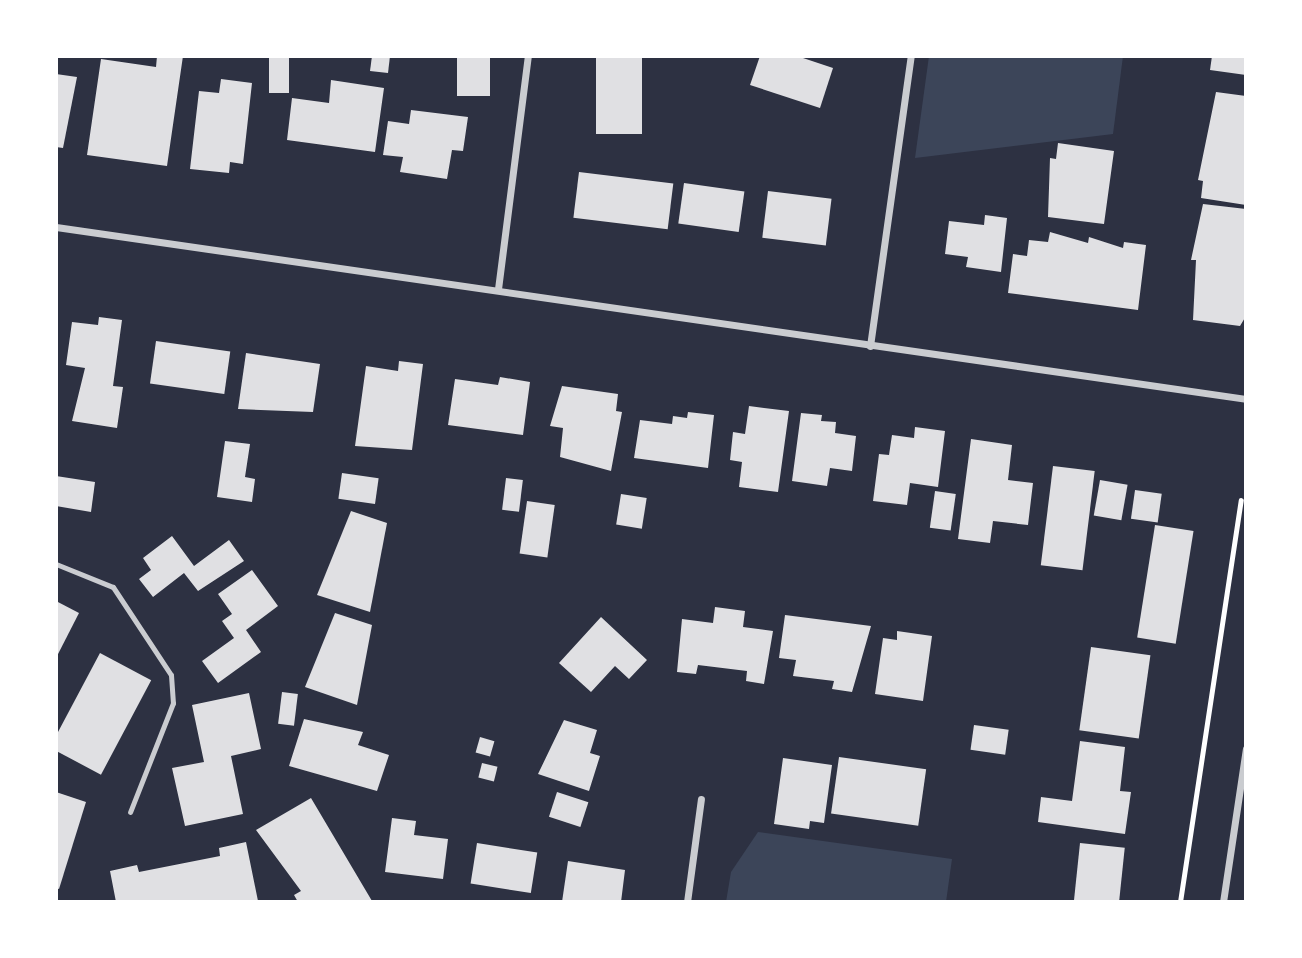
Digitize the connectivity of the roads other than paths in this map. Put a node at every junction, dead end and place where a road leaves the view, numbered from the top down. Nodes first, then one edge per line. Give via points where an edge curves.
1 (528, 56) edge
2 (911, 56) edge
3 (56, 227) edge
4 (498, 289) junction
5 (870, 346) junction
6 (1246, 399) edge
7 (56, 564) edge
8 (1246, 749) edge
9 (701, 799) dead end
10 (130, 812) dead end
11 (687, 902) edge
12 (1223, 902) edge

1 - 4 street
2 - 5 street
3 - 4 street
4 - 5 street
5 - 6 street
7 - 10 lane via 113,587 171,675 173,703
8 - 12 street
9 - 11 street

